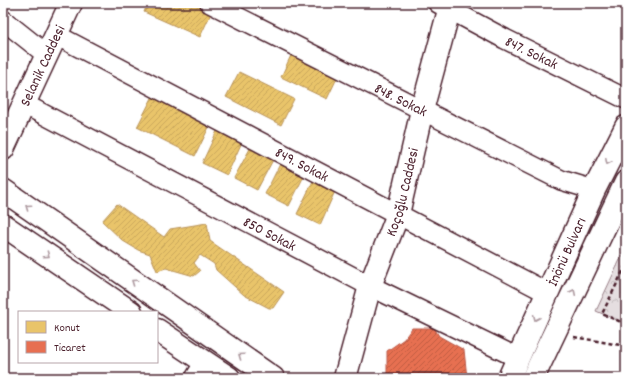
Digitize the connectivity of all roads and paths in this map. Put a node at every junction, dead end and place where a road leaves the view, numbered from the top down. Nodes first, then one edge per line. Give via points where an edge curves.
1 (71, 3) edge
2 (210, 3) edge
3 (446, 5) edge
4 (3, 20) edge
5 (51, 45) junction
6 (626, 99) edge
7 (24, 104) junction
8 (422, 110) junction
9 (626, 127) edge
10 (3, 149) edge
11 (626, 182) edge
12 (3, 190) edge
13 (594, 190) junction
14 (398, 214) junction
15 (3, 225) edge
16 (626, 265) edge
17 (370, 286) junction
18 (548, 292) junction
19 (130, 311) edge
20 (626, 324) edge
21 (158, 331) edge
22 (554, 334) junction
23 (626, 346) edge
24 (518, 358) junction
25 (200, 370) edge
26 (229, 378) edge
27 (273, 378) edge
28 (345, 378) edge
29 (509, 378) edge
30 (533, 378) edge

1 - 5 main road, Selanik Caddesi
2 - 8 street, 848. Sokak
3 - 6 street, 847. Sokak via 505,39
3 - 8 main road, Koçoğlu Caddesi
4 - 5 street, 849. Sokak
5 - 7 main road, Selanik Caddesi
5 - 14 street, 849. Sokak
7 - 10 main road, Selanik Caddesi
7 - 17 street, 850 Sokak
8 - 13 street, 848. Sokak via 561,180
8 - 14 main road, Koçoğlu Caddesi
9 -> 13 main road, İnönü Bulvarı
22 -> 11 main road, İnönü Bulvarı
27 -> 12 main road
13 - 18 main road, İnönü Bulvarı
14 - 17 main road, Koçoğlu Caddesi
14 - 18 street, 849. Sokak
15 -> 19 main road
16 - 20 path via 602,314
17 - 24 street, 850 Sokak
17 - 28 main road, Koçoğlu Caddesi
18 -> 24 main road, İnönü Bulvarı
21 - 25 main road
22 - 23 path
22 - 30 main road, İnönü Bulvarı
24 - 29 main road, İnönü Bulvarı
25 - 26 main road

